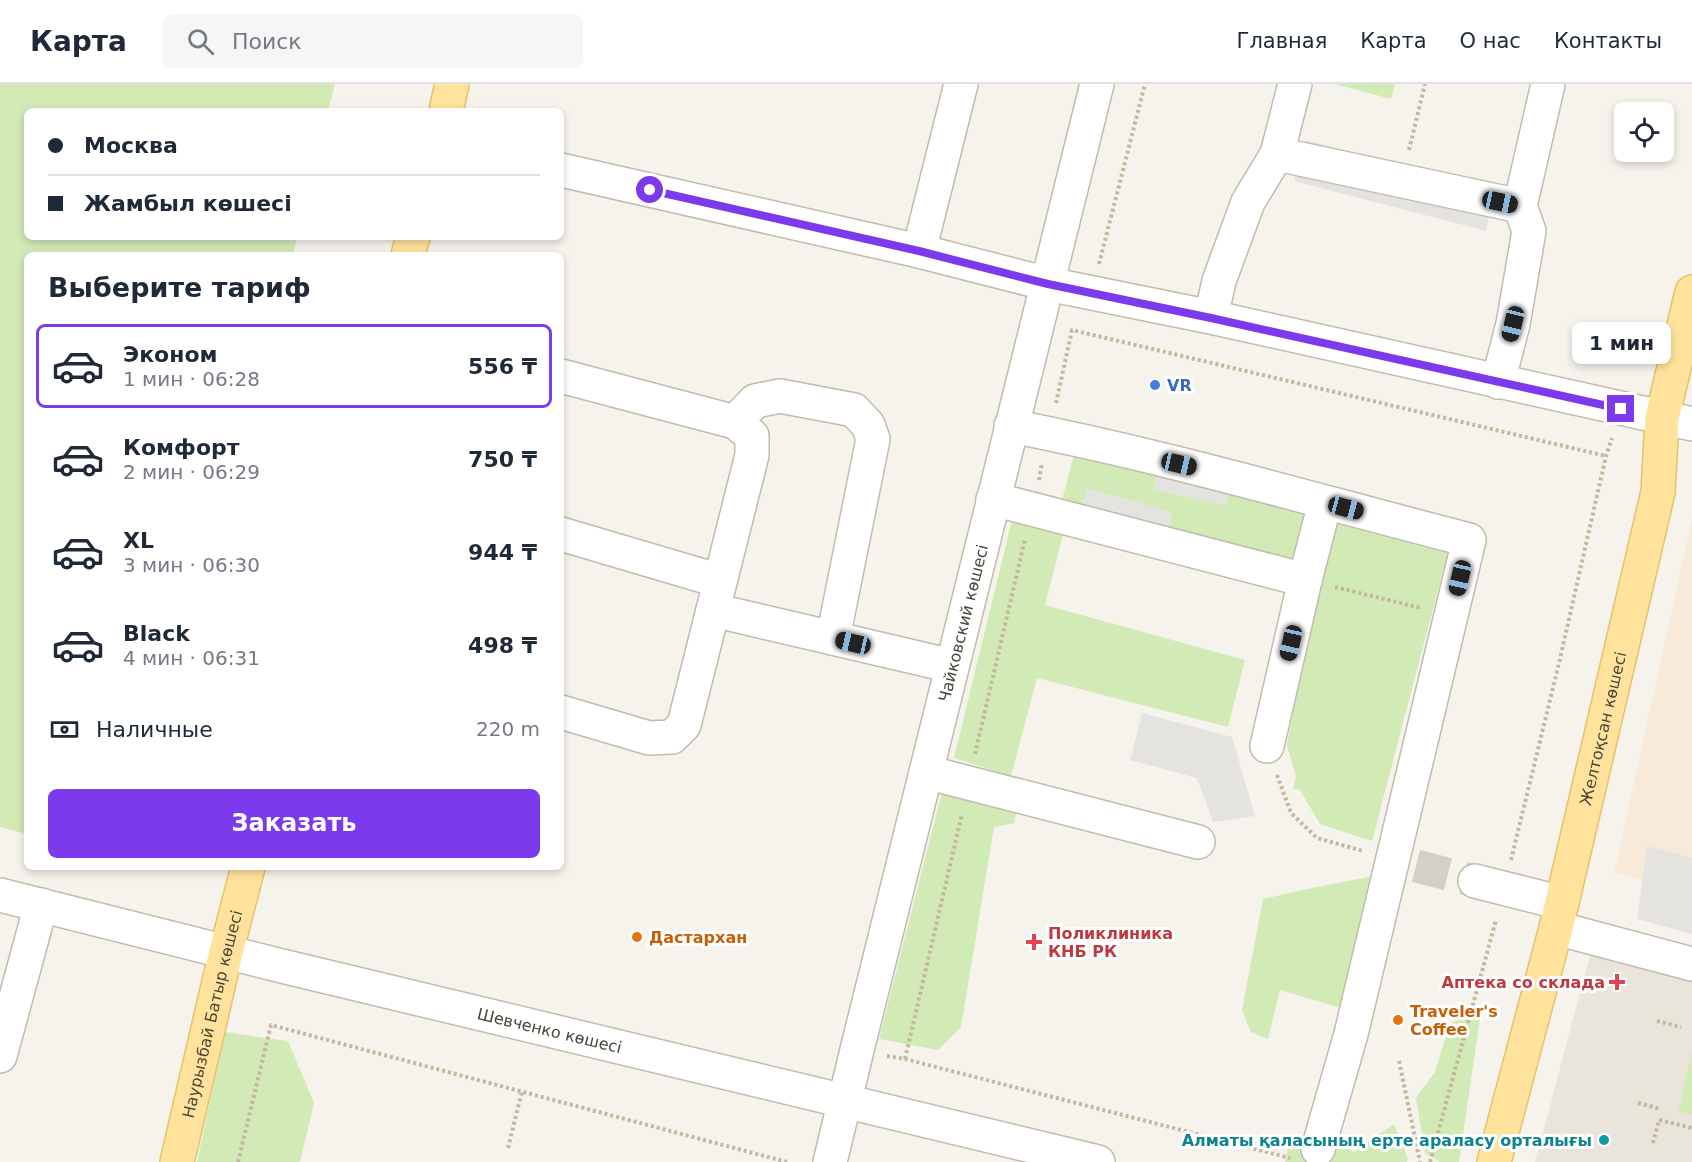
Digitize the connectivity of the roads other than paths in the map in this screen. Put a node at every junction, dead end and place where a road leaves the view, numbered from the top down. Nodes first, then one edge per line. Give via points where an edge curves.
1 (452, 84) edge
2 (961, 84) edge
3 (1097, 84) edge
4 (1295, 84) edge
5 (1548, 84) edge
6 (447, 108) edge
7 (1277, 154) junction
8 (564, 171) edge
9 (1520, 206) junction
10 (919, 251) junction
11 (1048, 284) junction
12 (1692, 292) edge
13 (1211, 318) junction
14 (564, 377) edge
15 (1498, 382) junction
16 (1677, 421) edge
17 (735, 422) junction
18 (1011, 426) junction
19 (993, 500) junction
20 (1325, 503) junction
21 (564, 535) edge
22 (1305, 580) junction
23 (717, 595) junction
24 (833, 638) junction
25 (952, 666) junction
26 (564, 713) edge
27 (1267, 746) road end
28 (926, 772) junction
29 (1198, 842) dead end
30 (247, 870) edge
31 (1489, 885) tunnel mouth
32 (0, 895) edge
33 (41, 905) junction
34 (1559, 915) junction
35 (226, 952) junction
36 (1692, 964) edge
37 (0, 1056) edge
38 (844, 1101) junction
39 (1010, 1152) edge
40 (1307, 1154) road end
41 (177, 1162) edge
42 (830, 1162) edge
43 (1098, 1162) edge
44 (1494, 1162) edge

1 - 6 main road
2 - 10 street
3 - 11 street, Чайковский көшесі
4 - 7 street
5 - 9 street
7 - 9 street
7 - 13 street via 1248,202 1219,281
8 - 10 street
9 - 15 street via 1530,231
10 - 11 street
11 - 13 street
11 - 18 street, Чайковский көшесі
12 - 16 main road, Желтоқсан көшесі
13 - 15 street
14 - 17 street
15 - 16 street
16 - 34 main road, Желтоқсан көшесі
17 - 23 street via 752,436 752,455
17 - 24 street via 755,401 780,396 854,410 868,425 873,439
18 - 19 street, Чайковский көшесі
18 - 20 street via 1233,477
19 - 22 street
19 - 25 street, Чайковский көшесі
20 - 22 street
20 - 40 street via 1469,540 1450,616 1404,863 1351,1034
21 - 23 street
22 - 27 street
23 - 24 street
23 - 26 street via 684,725 672,737 650,738
24 - 25 street
25 - 28 street, Чайковский көшесі
28 - 29 street
28 - 38 street, Чайковский көшесі
30 - 35 main road, Наурызбай Батыр көшесі
31 - 34 street
32 - 33 street, Шевченко көшесі
33 - 35 street, Шевченко көшесі
33 - 37 street
34 - 36 street
34 - 44 main road, Желтоқсан көшесі
35 - 38 street, Шевченко көшесі
35 - 41 main road, Наурызбай Батыр көшесі
38 - 39 street, Шевченко көшесі
38 - 42 street, Чайковский көшесі
39 - 43 street, Шевченко көшесі

